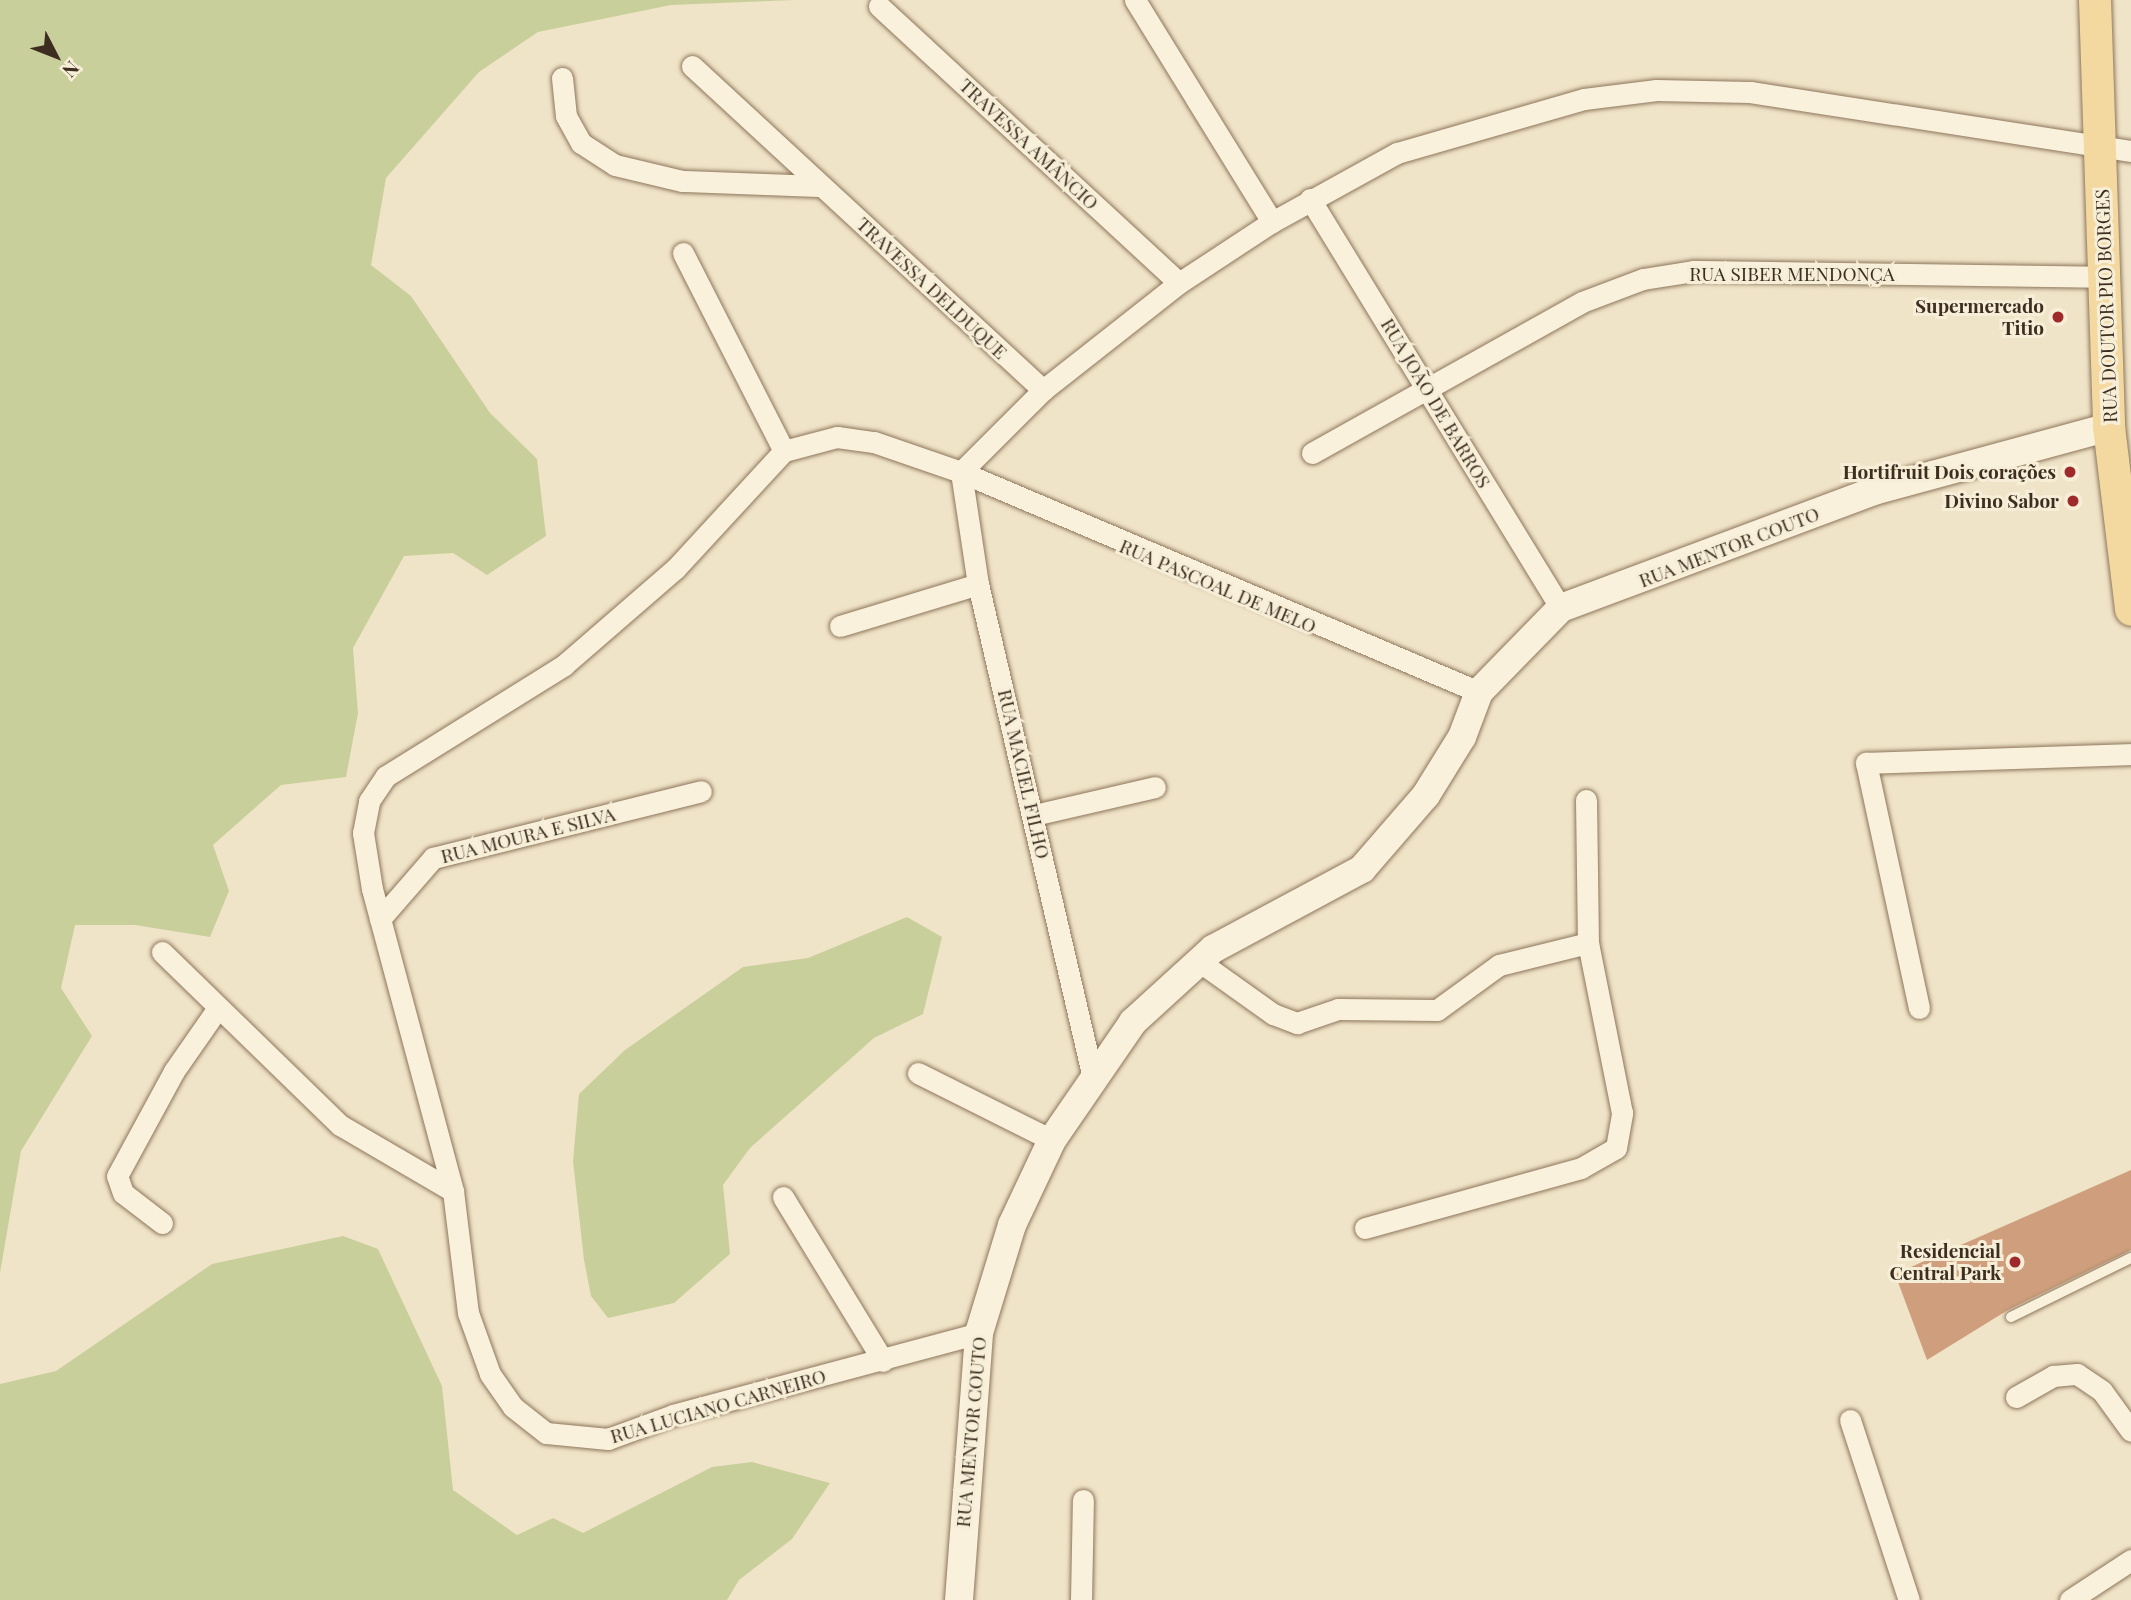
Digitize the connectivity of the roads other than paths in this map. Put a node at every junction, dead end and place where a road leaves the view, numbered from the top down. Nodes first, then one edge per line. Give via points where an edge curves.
1 (1135, 0) edge
2 (2095, 0) edge
3 (879, 6) dead end
4 (692, 66) dead end
5 (562, 78) dead end
6 (2100, 148) junction
7 (2131, 151) edge
8 (821, 186) junction
9 (1310, 199) junction
10 (1272, 222) junction
11 (683, 253) dead end
12 (2106, 277) junction
13 (1179, 283) junction
14 (1427, 388) junction
15 (1043, 390) junction
16 (2109, 427) junction
17 (784, 451) junction
18 (1312, 453) dead end
19 (961, 472) junction
20 (978, 584) junction
21 (1561, 608) junction
22 (2131, 610) edge
23 (839, 626) dead end
24 (1479, 692) junction
25 (2131, 754) edge
26 (1155, 787) dead end
27 (701, 791) dead end
28 (1586, 800) dead end
29 (1034, 815) junction
30 (380, 919) junction
31 (1588, 943) junction
32 (162, 952) dead end
33 (1200, 962) junction
34 (218, 1008) junction
35 (1919, 1008) dead end
36 (918, 1073) dead end
37 (1092, 1074) junction
38 (1052, 1140) junction
39 (453, 1191) junction
40 (783, 1197) dead end
41 (162, 1223) dead end
42 (1365, 1228) dead end
43 (2131, 1258) edge
44 (2011, 1317) dead end
45 (979, 1333) junction
46 (883, 1362) junction
47 (2017, 1397) dead end
48 (1850, 1420) dead end
49 (2131, 1431) edge
50 (1083, 1500) dead end
51 (2131, 1560) edge
52 (959, 1600) edge
53 (1081, 1600) edge
54 (1909, 1600) edge
55 (2070, 1600) edge

1 - 10 street
2 - 6 main road, RUA DOUTOR PIO BORGES
3 - 13 street, TRAVESSA AMÂNCIO
4 - 8 street, TRAVESSA DELDUQUE
5 - 8 street via 566,116 581,143 615,165 651,178 757,188
6 - 7 street
6 - 9 street via 1750,92 1656,90 1584,99 1397,153
6 - 12 main road, RUA DOUTOR PIO BORGES
8 - 15 street, TRAVESSA DELDUQUE
9 - 10 street
9 - 14 street, RUA JOÃO DE BARROS
10 - 13 street
11 - 17 street
12 - 14 street, RUA SIBER MENDONÇA via 1694,271 1616,287
12 - 16 main road, RUA DOUTOR PIO BORGES
13 - 15 street
14 - 18 street, RUA SIBER MENDONÇA
14 - 21 street, RUA JOÃO DE BARROS
15 - 19 street
16 - 21 street, RUA MENTOR COUTO via 1877,490
16 - 22 main road, RUA DOUTOR PIO BORGES
17 - 19 street, RUA PASCOAL DE MELO via 837,437 874,442
17 - 30 street, RUA LUCIANO CARNEIRO via 675,569 564,665 386,776 369,801 363,833
19 - 20 street, RUA MACIEL FILHO
19 - 24 street, RUA PASCOAL DE MELO
20 - 23 street
20 - 29 street, RUA MACIEL FILHO
21 - 24 street, RUA MENTOR COUTO
24 - 33 street, RUA MENTOR COUTO via 1462,737 1426,795 1362,869
25 - 35 street via 1866,763
26 - 29 street
27 - 30 street, RUA MOURA E SILVA via 433,858
28 - 31 street
29 - 37 street, RUA MACIEL FILHO
30 - 39 street, RUA LUCIANO CARNEIRO
31 - 33 street via 1499,965 1437,1010 1338,1009 1297,1023 1273,1014
31 - 42 street via 1622,1113 1616,1148 1581,1168
32 - 34 street
33 - 37 street, RUA MENTOR COUTO via 1133,1022
34 - 39 street via 340,1125
34 - 41 street via 174,1071 117,1176 123,1193
36 - 38 street
37 - 38 street, RUA MENTOR COUTO
38 - 45 street, RUA MENTOR COUTO via 1012,1225
39 - 46 street, RUA LUCIANO CARNEIRO via 468,1313 490,1374 513,1407 546,1433 608,1438 673,1415
40 - 46 street
43 - 44 lane
45 - 46 street, RUA LUCIANO CARNEIRO
45 - 52 street, RUA MENTOR COUTO
47 - 49 street via 2053,1376 2077,1374 2102,1391
48 - 54 street
50 - 53 street
51 - 55 street

